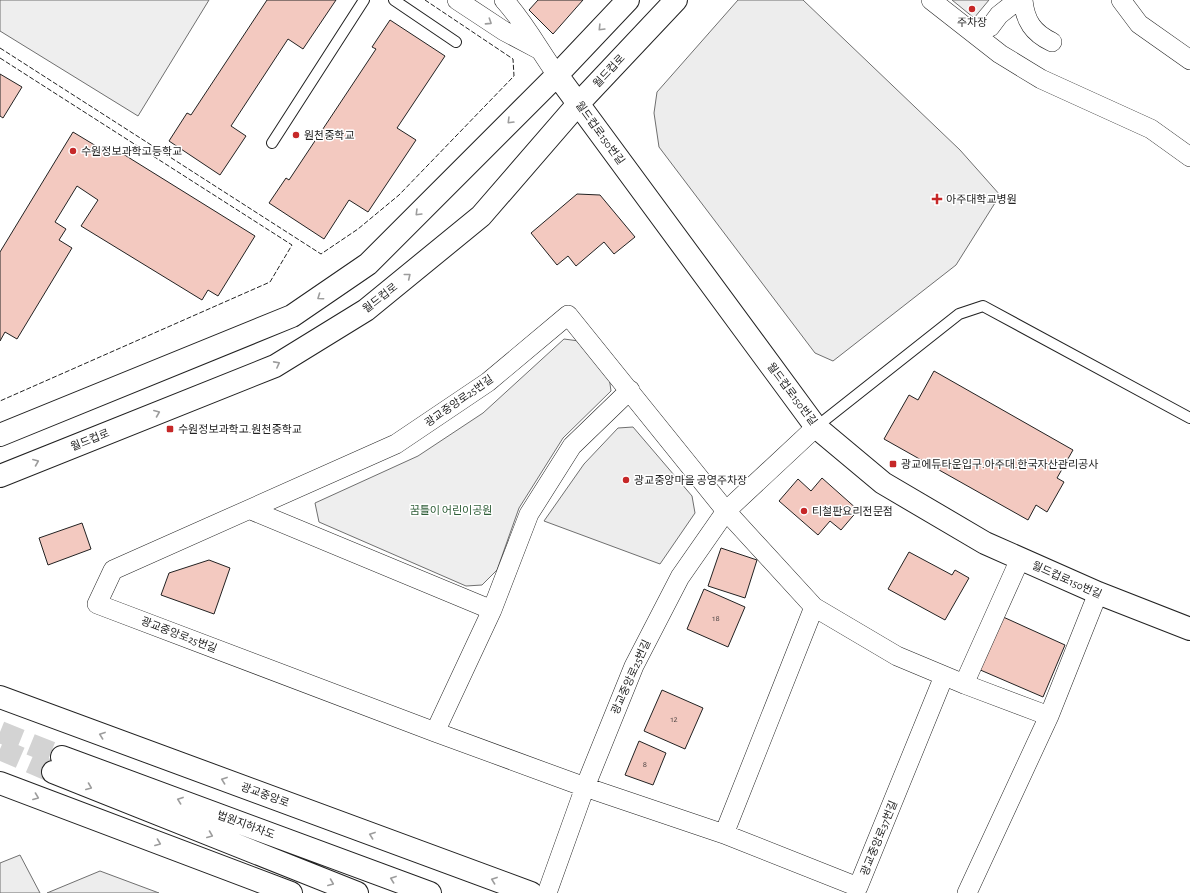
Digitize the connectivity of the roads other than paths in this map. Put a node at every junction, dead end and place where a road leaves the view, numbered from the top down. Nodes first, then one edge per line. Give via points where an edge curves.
1 (364, 0) edge
2 (394, 0) edge
3 (457, 0) edge
4 (504, 0) edge
5 (628, 0) edge
6 (676, 0) edge
7 (931, 0) edge
8 (1018, 0) edge
9 (1023, 0) edge
10 (1121, 0) edge
11 (975, 34) junction
12 (456, 42) dead end
13 (1052, 42) dead end
14 (538, 49) junction
15 (1190, 60) edge
16 (557, 75) junction
17 (578, 104) junction
18 (272, 142) dead end
19 (1190, 157) edge
20 (630, 390) junction
21 (1190, 418) edge
22 (816, 427) junction
23 (0, 435) edge
24 (0, 476) edge
25 (251, 510) junction
26 (726, 511) junction
27 (1020, 559) junction
28 (1098, 594) junction
29 (814, 607) junction
30 (492, 610) junction
31 (1190, 629) edge
32 (944, 676) junction
33 (964, 684) junction
34 (0, 697) edge
35 (1049, 716) junction
36 (436, 732) junction
37 (0, 783) edge
38 (585, 787) junction
39 (724, 834) junction
40 (291, 893) edge
41 (357, 893) edge
42 (430, 893) edge
43 (531, 893) edge
44 (547, 893) edge
45 (967, 893) edge

1 - 18 lane
2 - 12 lane
3 -> 14 street via 504,31
4 - 14 street via 521,18
5 -> 16 street
6 - 17 street, 월드컵로
7 - 11 street
8 - 11 street via 999,15 990,27
9 - 13 street via 1024,11 1031,26 1040,37
10 - 15 street via 1139,24
11 - 19 street via 1000,54 1041,78 1151,129
14 - 16 street
16 - 17 street, 월드컵로150번길
16 -> 23 street via 368,264 292,316
17 - 22 street, 월드컵로150번길
24 -> 17 street, 월드컵로 via 275,366 366,310 481,216
20 - 25 street, 광교중앙로25번길 via 568,315 488,382 396,444
20 - 26 street, 광교중앙로25번길
20 - 30 street via 572,446 536,502
21 - 22 lane via 983,306 959,314
22 - 26 street, 광교중앙로25번길
22 - 27 street, 월드컵로150번길 via 883,483 985,543
25 - 30 street
25 - 36 street, 광교중앙로25번길 via 113,570 97,604
26 - 29 street
26 - 38 street, 광교중앙로25번길 via 680,577 634,666
27 - 28 street, 월드컵로150번길
27 - 33 street
28 - 31 street, 월드컵로150번길
28 - 35 street
29 - 32 street via 897,656
29 - 39 street
30 - 36 street
32 - 33 street
32 - 39 street, 광교중앙로37번길 via 858,887
33 - 35 street
43 -> 34 street, 광교중앙로
35 - 45 street
36 - 38 street, 광교중앙로25번길
37 -> 40 street
38 - 39 street, 광교중앙로37번길
38 - 44 street, 광교중앙로25번길
42 -> 41 street, 법원지하차도 via 57,764

